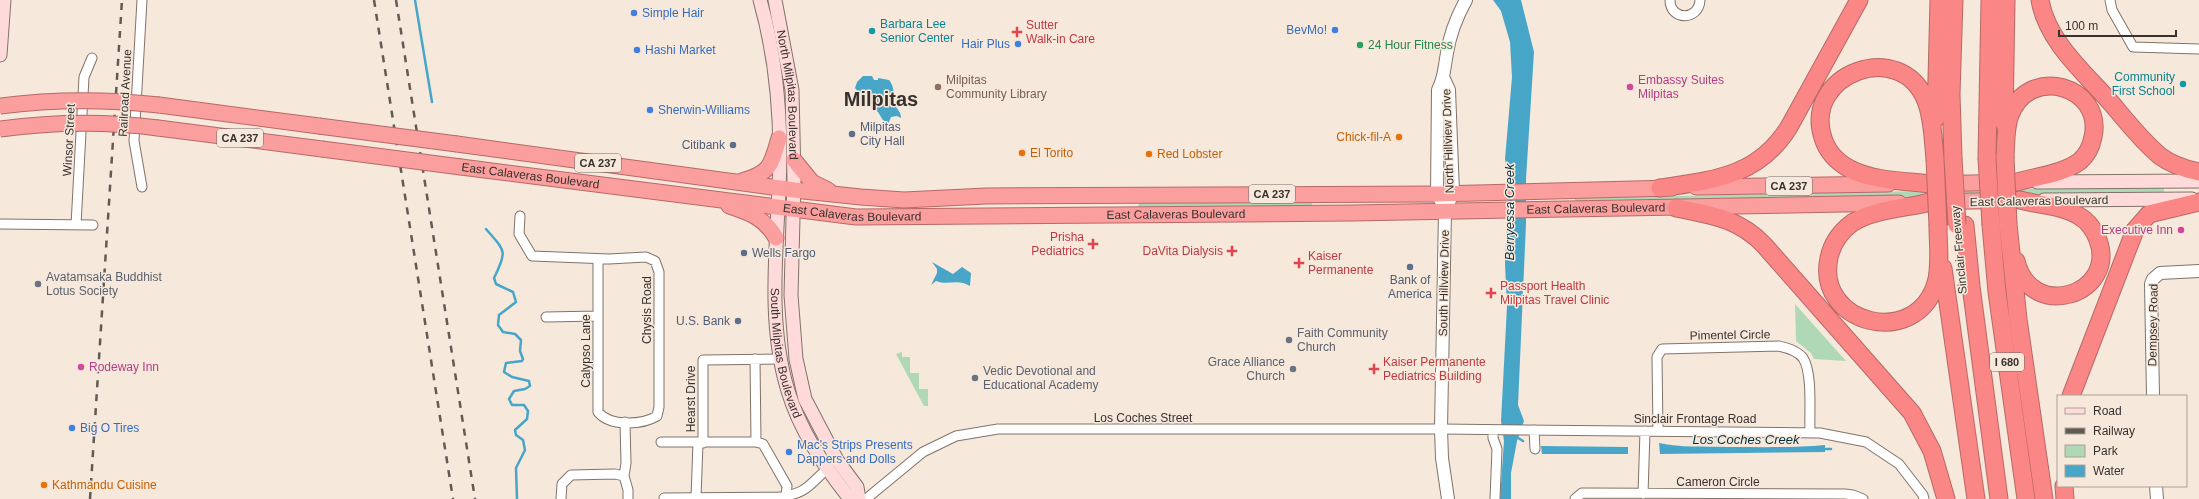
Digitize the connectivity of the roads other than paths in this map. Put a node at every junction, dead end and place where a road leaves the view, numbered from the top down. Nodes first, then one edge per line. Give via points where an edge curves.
1 (4, 0) edge
2 (142, 0) edge
3 (760, 0) edge
4 (775, 0) edge
5 (1466, 0) edge
6 (1670, 0) edge
7 (1700, 0) edge
8 (1858, 0) edge
9 (1939, 0) edge
10 (1954, 0) edge
11 (1963, 0) edge
12 (1990, 0) edge
13 (2006, 0) edge
14 (2040, 0) edge
15 (2110, 0) edge
16 (2199, 48) edge
17 (0, 55) edge
18 (92, 58) dead end
19 (1444, 79) junction
20 (0, 106) edge
21 (0, 129) edge
22 (778, 138) junction
23 (2005, 157) junction
24 (1957, 158) junction
25 (1935, 159) junction
26 (794, 160) junction
27 (2199, 172) edge
28 (2199, 181) edge
29 (739, 182) junction
30 (2017, 182) junction
31 (1931, 184) junction
32 (142, 187) dead end
33 (779, 188) junction
34 (1660, 188) junction
35 (794, 190) junction
36 (1453, 193) junction
37 (1438, 194) junction
38 (693, 195) junction
39 (861, 197) junction
40 (2020, 200) junction
41 (2199, 200) edge
42 (1932, 202) junction
43 (778, 206) junction
44 (1676, 208) junction
45 (794, 209) junction
46 (1445, 211) junction
47 (520, 216) dead end
48 (0, 224) edge
49 (2008, 224) junction
50 (76, 225) junction
51 (93, 225) dead end
52 (1961, 225) junction
53 (1938, 226) junction
54 (776, 238) junction
55 (598, 259) junction
56 (2199, 272) edge
57 (598, 316) junction
58 (546, 317) dead end
59 (780, 359) junction
60 (755, 360) junction
61 (2071, 395) edge
62 (2153, 395) edge
63 (625, 422) junction
64 (1441, 429) junction
65 (1494, 430) junction
66 (1532, 430) junction
67 (1646, 431) junction
68 (1658, 431) junction
69 (1810, 432) junction
70 (661, 442) dead end
71 (756, 442) junction
72 (701, 443) junction
73 (1535, 449) dead end
74 (827, 469) junction
75 (624, 476) junction
76 (2064, 487) edge
77 (2156, 487) edge
78 (1643, 494) junction
79 (786, 496) junction
80 (1698, 497) edge
81 (1759, 497) edge
82 (1822, 497) edge
83 (664, 498) edge
84 (696, 498) junction
85 (729, 498) edge
86 (561, 499) edge
87 (628, 499) edge
88 (853, 499) edge
89 (860, 499) edge
90 (866, 499) edge
91 (1448, 499) edge
92 (1495, 499) edge
93 (1575, 499) edge
94 (1863, 499) edge
95 (1924, 499) edge
96 (1946, 499) edge
97 (1976, 499) edge
98 (1991, 499) edge
99 (2000, 499) edge
100 (2026, 499) edge
101 (2044, 499) edge
102 (2065, 499) edge
103 (2157, 499) edge

1 - 17 main road
2 - 32 street, Railroad Avenue via 134,141
3 - 22 main road, North Milpitas Boulevard via 766,23 776,97
4 - 26 main road, North Milpitas Boulevard via 792,90
5 - 19 street, North Hillview Drive via 1453,24
6 - 7 street via 1675,13 1684,16 1689,16 1697,10
8 - 34 highway via 1789,127 1765,156 1754,164 1714,180
9 - 25 highway
10 - 24 highway, Sinclair Freeway / I 680 via 1951,79
11 - 24 highway, I 680
12 - 100 highway, I 680, bridge via 1987,158 1991,225 1997,292
13 - 23 highway
14 - 27 highway via 2048,25 2060,44 2137,133 2160,156 2174,164
15 - 16 street via 2112,10 2133,47
18 - 50 street, Winsor Street via 84,77
19 - 36 street, North Hillview Drive via 1449,90
19 - 37 street, North Hillview Drive via 1438,90
20 - 29 highway, East Calaveras Boulevard / CA 237, bridge via 70,100 159,105
21 - 38 highway, East Calaveras Boulevard / CA 237, bridge via 75,122 158,128
22 - 29 highway via 771,163 764,173
22 - 33 main road, North Milpitas Boulevard
23 - 30 highway via 2010,114 2027,92 2043,86 2064,88 2083,99 2089,108 2094,135 2087,153 2081,160 2062,170
23 - 49 highway, bridge
24 - 52 highway, Sinclair Freeway / I 680, bridge
25 - 31 highway via 1931,118 1926,100 1917,86 1902,73 1879,67 1855,71 1838,81 1827,95 1820,128 1827,148 1839,161 1850,169 1872,176
25 - 53 highway, bridge
26 - 35 main road, North Milpitas Boulevard
26 - 39 highway via 809,179 824,189
28 - 30 main road, East Calaveras Boulevard
29 - 33 highway, East Calaveras Boulevard / CA 237
30 - 31 highway, East Calaveras Boulevard / CA 237
31 - 34 highway, East Calaveras Boulevard / CA 237
33 - 35 highway, East Calaveras Boulevard / CA 237
33 - 43 main road, South Milpitas Boulevard
34 - 36 highway, East Calaveras Boulevard / CA 237
35 - 39 highway, East Calaveras Boulevard / CA 237
35 - 45 main road, South Milpitas Boulevard
36 - 37 highway, East Calaveras Boulevard / CA 237
36 - 46 street, North Hillview Drive
37 - 39 highway, East Calaveras Boulevard / CA 237 via 986,196 904,200
37 - 46 street, North Hillview Drive
38 - 43 highway, East Calaveras Boulevard / CA 237
38 - 54 highway via 758,217
40 - 41 main road, East Calaveras Boulevard
40 - 42 highway, East Calaveras Boulevard / CA 237
40 - 49 highway via 2072,213 2086,221 2097,236 2101,252 2101,260 2094,276 2082,290 2070,295 2056,296 2038,292 2030,287 2020,273
41 - 61 highway via 2149,214 2135,230
42 - 44 highway, East Calaveras Boulevard / CA 237
42 - 53 highway via 1866,217 1853,223 1839,235 1830,252 1828,271 1837,298 1852,314 1880,323 1901,320 1919,310 1932,294 1938,276
43 - 45 highway, East Calaveras Boulevard / CA 237
43 - 54 main road, South Milpitas Boulevard
44 - 46 highway, East Calaveras Boulevard / CA 237
44 - 96 highway via 1724,218 1745,228 1764,245 1912,413 1932,450
45 - 46 highway, East Calaveras Boulevard / CA 237 via 856,217
45 - 89 main road, South Milpitas Boulevard via 791,295 798,368 805,399 837,460 857,487
46 - 64 street, South Hillview Drive
47 - 55 street, Chysis Road via 519,234 532,256
48 - 50 street
49 - 101 highway via 2018,319
50 - 51 street
52 - 98 highway, Sinclair Freeway / I 680 via 1964,306
52 - 99 highway, I 680
53 - 97 highway
54 - 59 main road, South Milpitas Boulevard via 775,298
55 - 57 street, Calypso Lane
55 - 63 street, Chysis Road via 646,257 655,261 659,272 657,416 642,422
56 - 62 street, Dempsey Road via 2160,273 2153,279
57 - 58 street
57 - 63 street, Calypso Lane via 598,412 608,420
59 - 60 street, Hearst Drive
59 - 74 main road, South Milpitas Boulevard via 788,391 800,422
60 - 71 street
60 - 72 street, Hearst Drive via 703,360
63 - 75 street
64 - 65 street, Sinclair Frontage Road
64 - 90 street, Los Coches Street via 998,429 956,436 923,452
64 - 91 street, South Hillview Drive
65 - 66 street, Sinclair Frontage Road
65 - 92 street via 1493,438 1497,449
66 - 67 street, Sinclair Frontage Road
66 - 73 street
67 - 68 street, Sinclair Frontage Road
67 - 78 street
68 - 69 street, Sinclair Frontage Road
68 - 69 street, Pimentel Circle via 1657,357 1662,349 1779,346 1795,351 1803,358 1808,370
69 - 95 street, Sinclair Frontage Road via 1866,442 1899,464
70 - 72 street
71 - 72 street
71 - 79 street via 763,444 787,486
72 - 84 street
74 - 79 street via 808,489
74 - 88 main road, South Milpitas Boulevard
75 - 86 street via 571,475 562,484
75 - 87 street
76 - 102 highway
77 - 103 street
78 - 80 street, Cameron Circle
78 - 93 street, Cameron Circle via 1582,493
79 - 85 street
80 - 81 street, Cameron Circle
81 - 82 street, Cameron Circle
82 - 94 street, Cameron Circle via 1853,495
83 - 84 street
84 - 85 street

